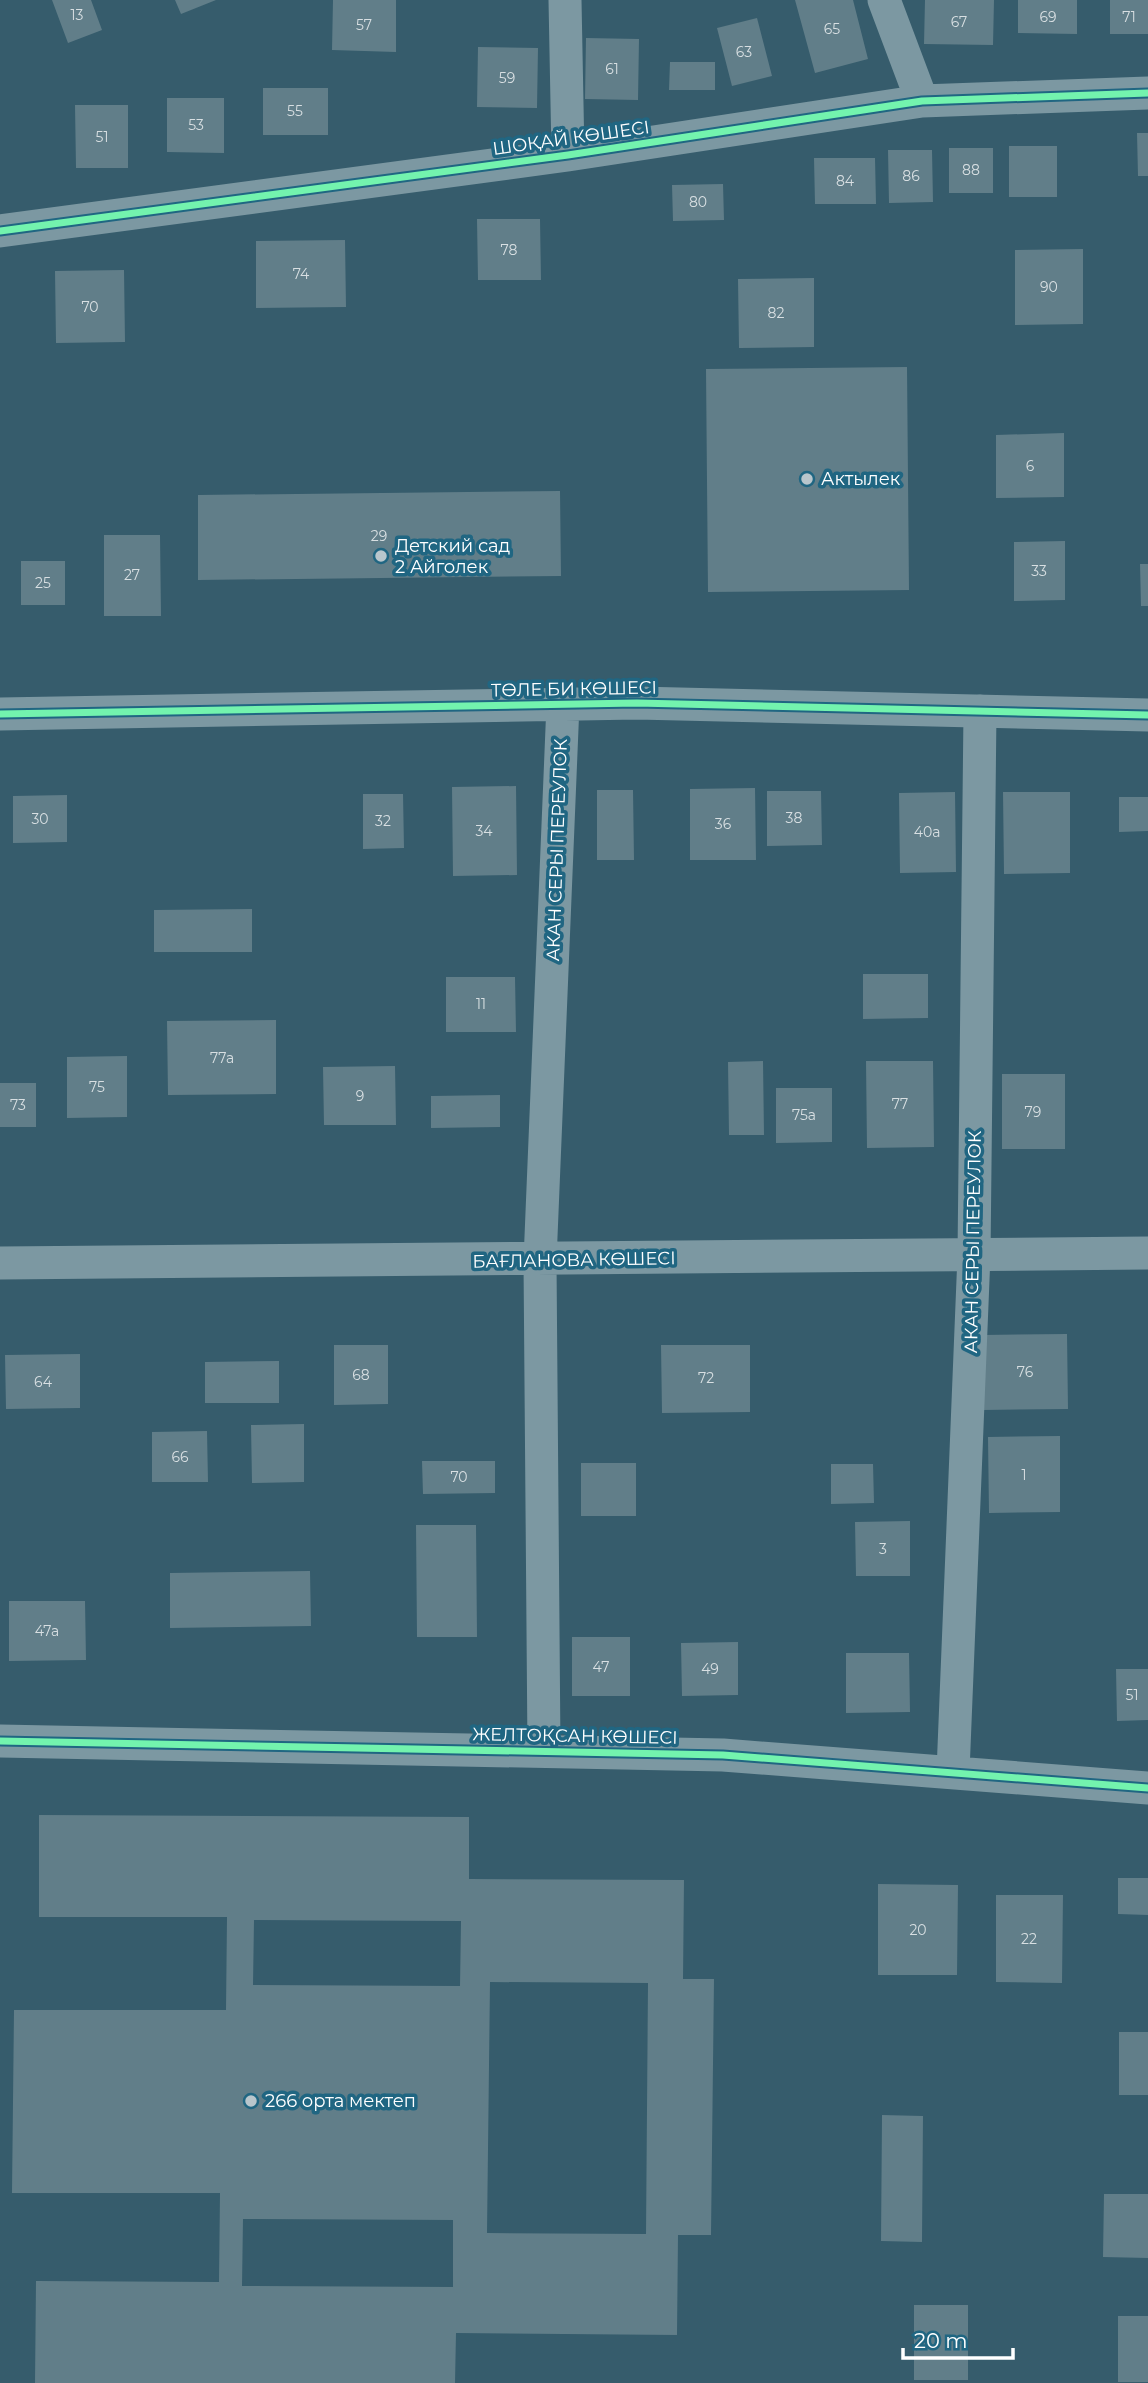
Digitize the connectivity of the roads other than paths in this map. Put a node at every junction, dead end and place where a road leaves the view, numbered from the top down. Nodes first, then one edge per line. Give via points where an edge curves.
1 (565, 0) edge
2 (884, 0) edge
3 (1148, 93) edge
4 (922, 102) junction
5 (568, 155) junction
6 (0, 231) edge
7 (563, 705) junction
8 (980, 711) junction
9 (0, 714) edge
10 (1148, 715) edge
11 (1148, 1253) edge
12 (974, 1255) junction
13 (540, 1261) junction
14 (0, 1263) edge
15 (0, 1741) edge
16 (544, 1751) junction
17 (953, 1772) junction
18 (1148, 1788) edge

1 - 5 street
2 - 4 street
3 - 4 street, ШОҚАЙ КӨШЕСІ
4 - 5 street, ШОҚАЙ КӨШЕСІ
5 - 6 street, ШОҚАЙ КӨШЕСІ
7 - 8 street, ТӨЛЕ БИ КӨШЕСІ
7 - 9 street, ТӨЛЕ БИ КӨШЕСІ
7 - 13 street, АКАН СЕРЫ ПЕРЕУЛОК
8 - 10 street, ТӨЛЕ БИ КӨШЕСІ
8 - 12 street, АКАН СЕРЫ ПЕРЕУЛОК
11 - 12 street, БАҒЛАНОВА КӨШЕСІ
12 - 13 street, БАҒЛАНОВА КӨШЕСІ
12 - 17 street, АКАН СЕРЫ ПЕРЕУЛОК
13 - 14 street, БАҒЛАНОВА КӨШЕСІ
13 - 16 street, АКАН СЕРЫ ПЕРЕУЛОК
15 - 16 street, ЖЕЛТОҚСАН КӨШЕСІ
16 - 17 street, ЖЕЛТОҚСАН КӨШЕСІ via 723,1755
17 - 18 street, ЖЕЛТОҚСАН КӨШЕСІ

